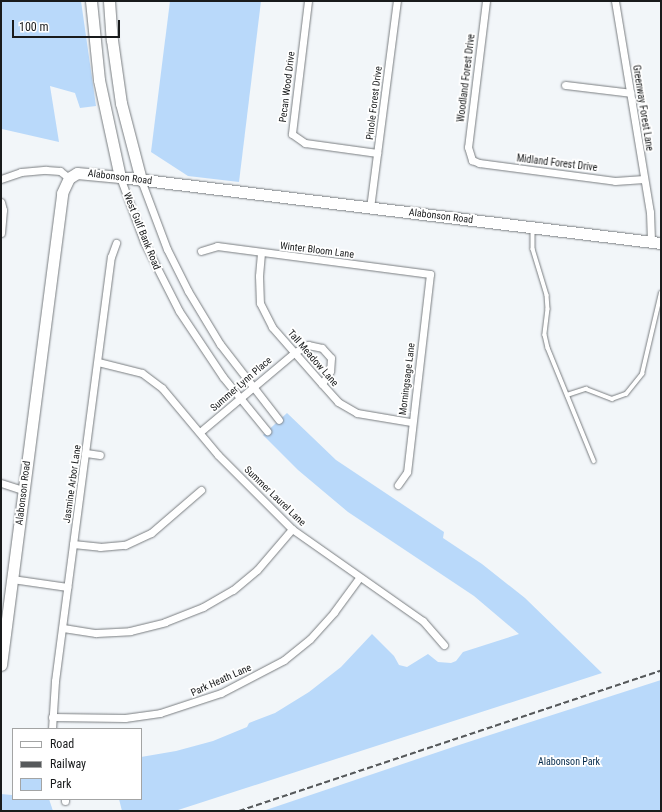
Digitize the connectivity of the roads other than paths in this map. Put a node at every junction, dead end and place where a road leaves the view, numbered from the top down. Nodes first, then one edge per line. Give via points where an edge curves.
1 (308, 1) edge
2 (397, 1) edge
3 (486, 1) edge
4 (615, 1) edge
5 (110, 4) edge
6 (91, 5) edge
7 (565, 85) dead end
8 (631, 93) junction
9 (377, 153) junction
10 (470, 157) joint
11 (120, 177) junction
12 (69, 178) junction
13 (1, 179) edge
14 (644, 179) junction
15 (141, 180) junction
16 (1, 202) edge
17 (370, 208) junction
18 (533, 228) junction
19 (1, 234) edge
20 (656, 242) edge
21 (116, 243) dead end
22 (201, 251) dead end
23 (261, 253) junction
24 (430, 274) joint
25 (661, 293) edge
26 (295, 352) junction
27 (98, 362) junction
28 (322, 384) junction
29 (252, 387) junction
30 (566, 395) junction
31 (240, 399) junction
32 (278, 420) dead end
33 (411, 422) junction
34 (267, 431) dead end
35 (200, 432) junction
36 (86, 452) junction
37 (100, 455) dead end
38 (594, 462) dead end
39 (1, 483) edge
40 (398, 485) dead end
41 (23, 490) junction
42 (201, 490) dead end
43 (292, 529) junction
44 (73, 544) junction
45 (359, 578) junction
46 (12, 579) junction
47 (67, 587) junction
48 (63, 628) junction
49 (444, 645) dead end
50 (1, 665) edge
51 (52, 717) junction
52 (52, 728) edge

1 - 9 street, Pecan Wood Drive via 292,134 305,143
2 - 9 street, Pinole Forest Drive
3 - 10 street, Woodland Forest Drive via 468,147
4 - 8 street, Greenway Forest Lane
5 - 6 street
5 - 15 street, West Gulf Bank Road via 121,103
6 - 11 street, West Gulf Bank Road via 99,80
7 - 8 street
8 - 14 street, Greenway Forest Lane
9 - 17 street, Pinole Forest Drive
10 - 14 street, Midland Forest Drive via 479,164 615,181
11 - 12 street, Alabonson Road via 77,173
11 - 15 street, Alabonson Road
11 - 31 street, West Gulf Bank Road via 161,280 200,345
12 - 13 street via 60,170 46,170 21,172
12 - 41 street, Alabonson Road via 62,193
14 - 20 street, Greenway Forest Lane
15 - 17 street, Alabonson Road
15 - 29 street, West Gulf Bank Road via 167,249 188,291 220,344
16 - 19 street via 4,210
17 - 18 street, Alabonson Road
18 - 20 street, Alabonson Road
18 - 30 lane via 533,250 547,295 545,335
21 - 27 street, Jasmine Arbor Lane via 111,257
22 - 23 street, Winter Bloom Lane via 217,246
23 - 24 street, Winter Bloom Lane
23 - 26 street, Tall Meadow Lane via 260,303 272,328
24 - 33 street, Morningsage Lane
25 - 30 lane via 642,374 626,394 612,399 586,389
26 - 28 street, Tall Meadow Lane
26 - 28 street via 308,345 322,348 331,358 330,371
26 - 29 street, Summer Lynn Place
27 - 35 street, Summer Laurel Lane via 142,374 162,388
27 - 36 street, Jasmine Arbor Lane
28 - 33 street, Tall Meadow Lane via 338,402 357,413
29 - 31 street, Summer Lynn Place
29 - 32 street, West Gulf Bank Road
30 - 38 lane
31 - 34 street, West Gulf Bank Road
31 - 35 street, Summer Lynn Place
33 - 40 street, Morningsage Lane via 407,472
35 - 43 street, Summer Laurel Lane via 218,455
36 - 37 street
36 - 44 street, Jasmine Arbor Lane
39 - 41 street
41 - 46 street, Alabonson Road
42 - 44 street via 151,534 125,545 100,547
43 - 45 street, Summer Laurel Lane
43 - 48 street via 257,570 233,590 203,607 165,622 130,631 96,633
44 - 47 street, Jasmine Arbor Lane
45 - 49 street, Summer Laurel Lane via 423,621
45 - 51 street, Park Heath Lane via 310,639 284,660 221,693 160,713 125,718
46 - 47 street
46 - 50 street, Alabonson Road
47 - 48 street, Jasmine Arbor Lane
48 - 51 street, Jasmine Arbor Lane
51 - 52 street, Jasmine Arbor Lane

